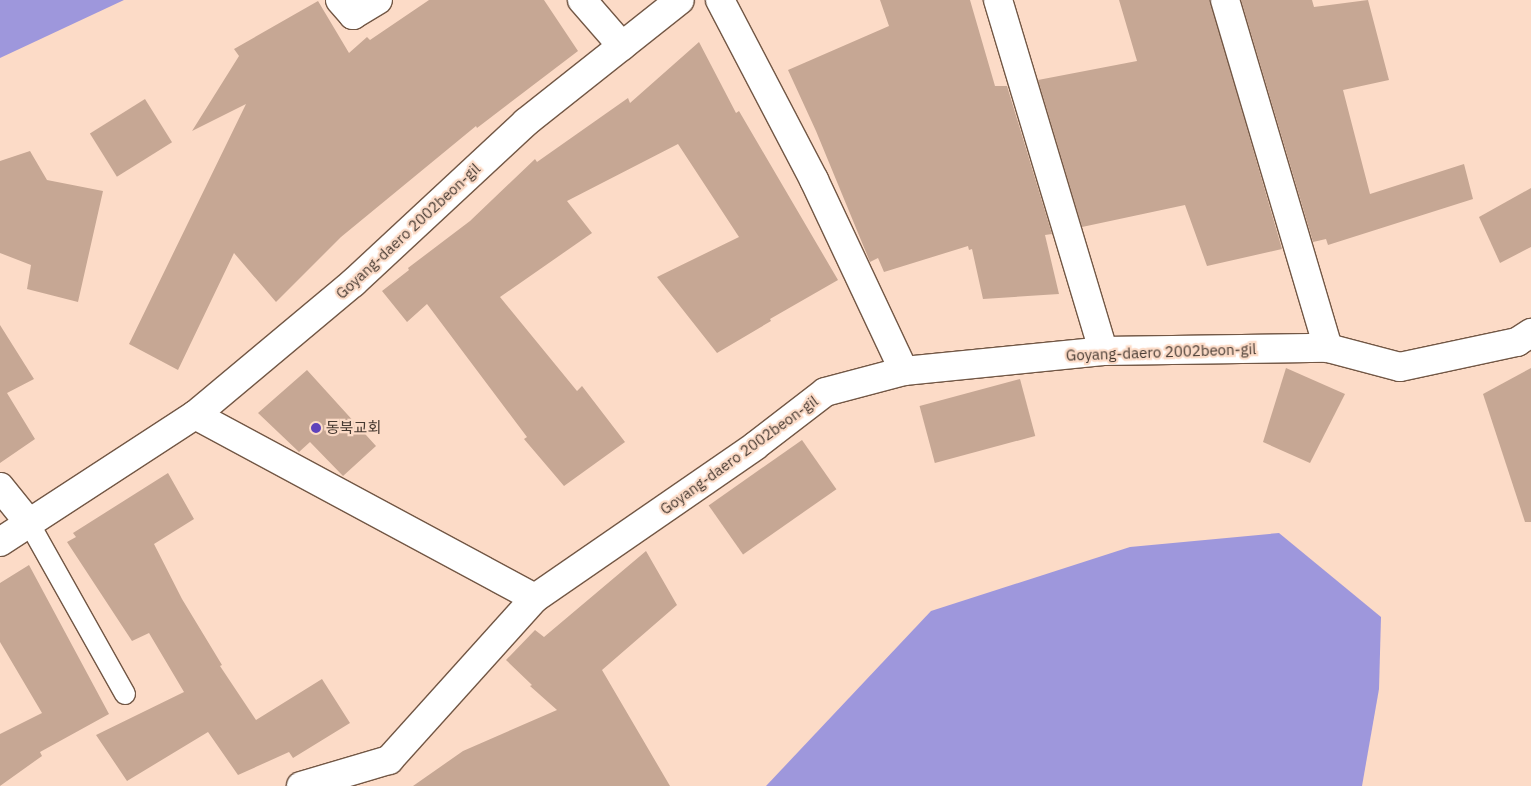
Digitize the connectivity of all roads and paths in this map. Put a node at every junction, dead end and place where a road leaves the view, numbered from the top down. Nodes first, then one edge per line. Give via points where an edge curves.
1 (340, 0) edge
2 (378, 0) edge
3 (582, 0) edge
4 (680, 0) edge
5 (720, 0) edge
6 (998, 0) edge
7 (1225, 0) edge
8 (622, 46) junction
9 (1531, 333) edge
10 (1328, 348) junction
11 (1103, 351) junction
12 (904, 371) junction
13 (195, 415) junction
14 (0, 487) edge
15 (29, 523) junction
16 (0, 542) edge
17 (535, 598) junction
18 (125, 694) dead end
19 (301, 786) edge

1 - 2 street via 353,15
3 - 8 street
4 - 8 street, Goyang-daero 2002beon-gil
5 - 12 street via 814,180
6 - 11 street
7 - 10 street
8 - 13 street, Goyang-daero 2002beon-gil via 526,122 353,283
9 - 10 street, Goyang-daero 2002beon-gil via 1517,342 1400,367
10 - 11 street, Goyang-daero 2002beon-gil
11 - 12 street, Goyang-daero 2002beon-gil
12 - 17 street, Goyang-daero 2002beon-gil via 825,392 755,446
13 - 15 street, Goyang-daero 2002beon-gil
13 - 17 street
14 - 15 street
15 - 16 street, Goyang-daero 2002beon-gil
15 - 18 lane
17 - 19 street, Goyang-daero 2002beon-gil via 389,760

